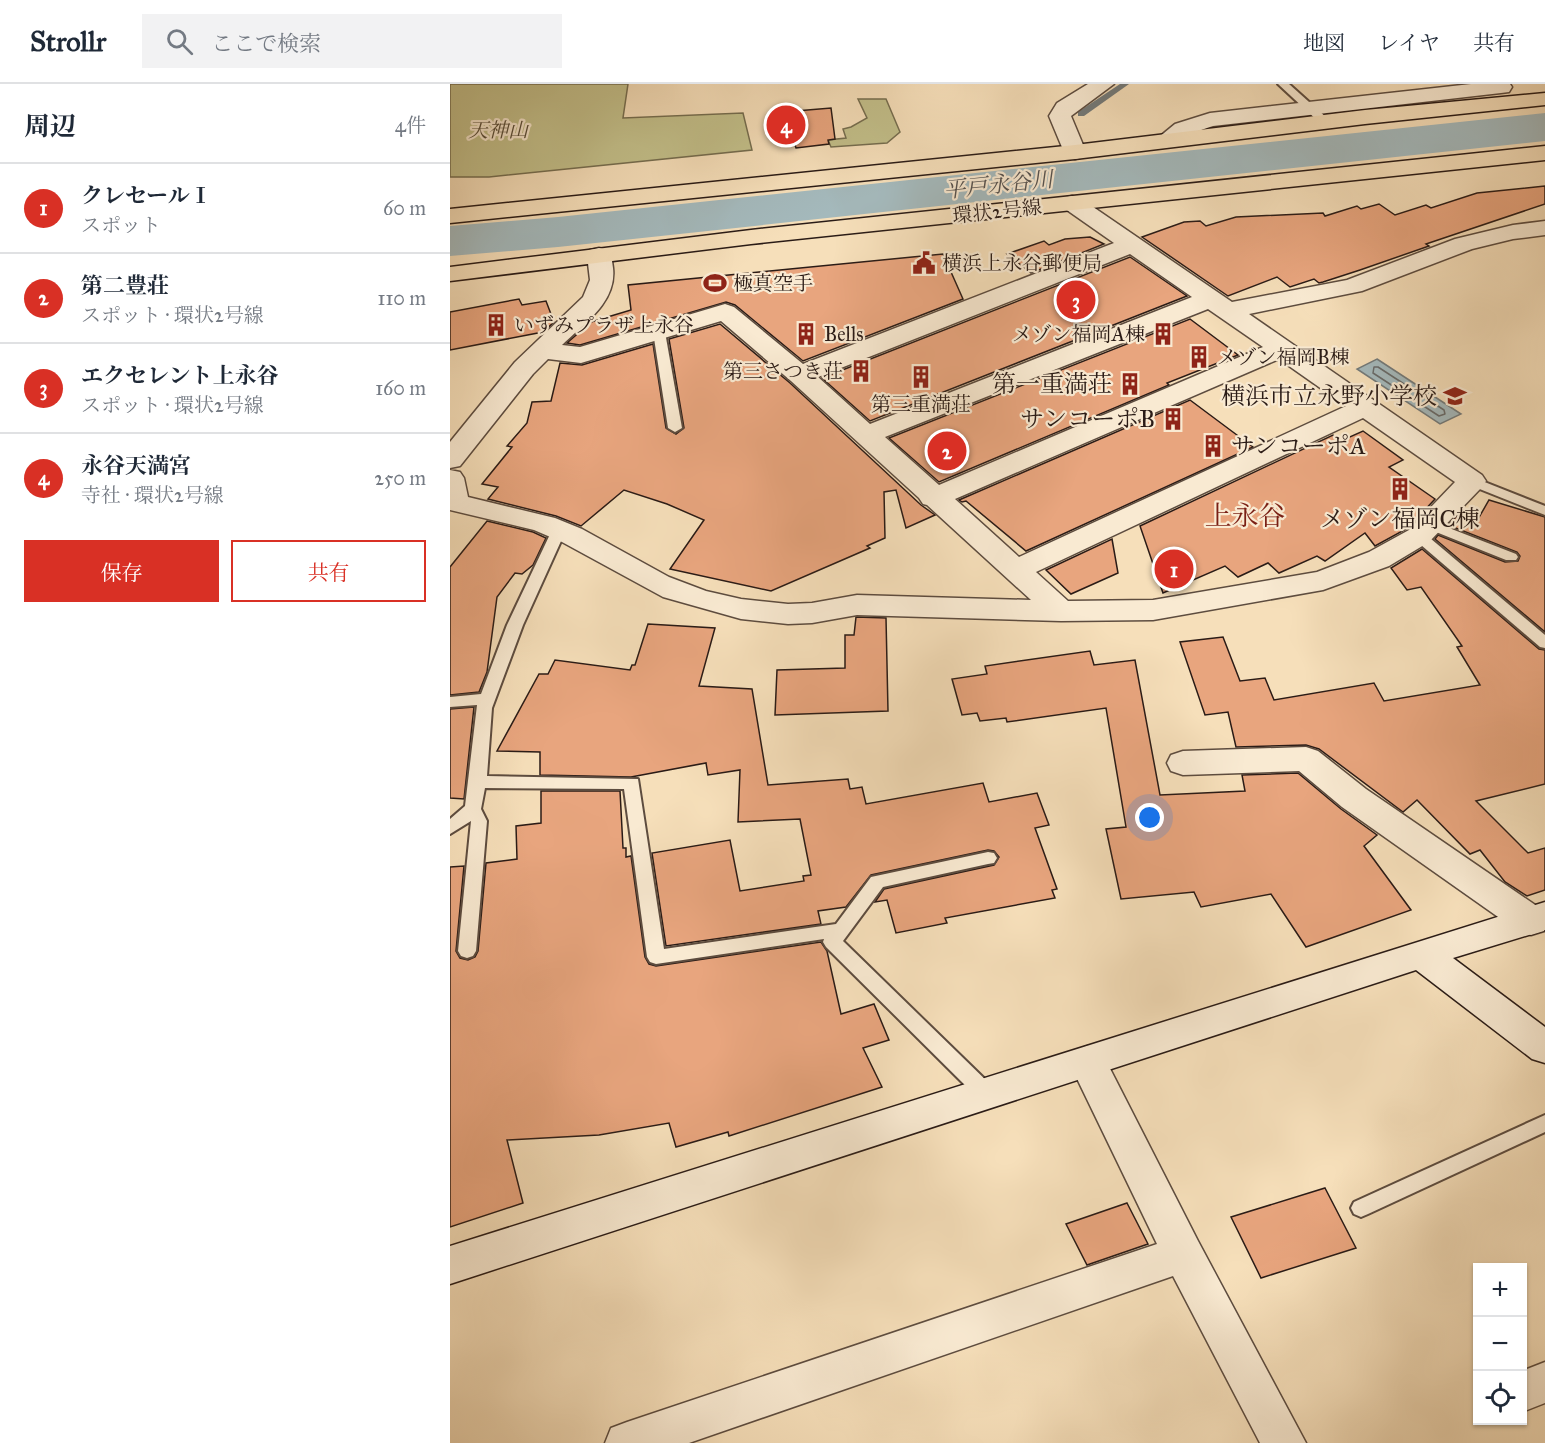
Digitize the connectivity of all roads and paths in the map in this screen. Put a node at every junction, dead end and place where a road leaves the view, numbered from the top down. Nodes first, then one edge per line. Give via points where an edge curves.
1 (1103, 84) edge
2 (1283, 84) edge
3 (1500, 85) edge
4 (1545, 99) edge
5 (1519, 102) junction
6 (1316, 115) junction
7 (1075, 152) junction
8 (1545, 153) edge
9 (1072, 203) junction
10 (450, 216) edge
11 (1545, 228) edge
12 (1132, 244) junction
13 (599, 255) junction
14 (450, 274) edge
15 (1218, 305) junction
16 (659, 332) junction
17 (1281, 349) junction
18 (543, 351) junction
19 (800, 375) junction
20 (1365, 407) junction
21 (675, 428) dead end
22 (866, 435) junction
23 (450, 460) edge
24 (1472, 482) junction
25 (452, 495) edge
26 (933, 498) junction
27 (1545, 511) edge
28 (559, 530) junction
29 (1425, 531) junction
30 (1511, 556) dead end
31 (1016, 570) junction
32 (1061, 611) junction
33 (1545, 643) edge
34 (487, 699) junction
35 (450, 702) edge
36 (1183, 763) dead end
37 (478, 782) junction
38 (472, 809) junction
39 (450, 828) edge
40 (988, 858) dead end
41 (1538, 919) edge
42 (841, 930) junction
43 (467, 951) dead end
44 (1421, 954) junction
45 (1545, 1048) edge
46 (1088, 1062) junction
47 (987, 1094) junction
48 (1545, 1123) edge
49 (1361, 1208) dead end
50 (1183, 1254) junction
51 (450, 1265) edge
52 (1545, 1382) edge
53 (1527, 1390) edge
54 (1272, 1439) edge
55 (627, 1443) edge

1 - 7 street via 1065,108 1060,116
2 - 6 lane
3 - 5 street
3 - 6 street
4 - 5 main road
5 - 6 main road
6 - 7 main road via 1164,142
7 - 10 main road
8 - 9 main road, 環状2号線
9 - 12 street
9 - 13 main road, 環状2号線
11 - 15 street via 1464,244 1353,286
12 - 15 street
12 - 19 street
13 - 14 main road, 環状2号線
13 - 18 street via 602,280 594,300
15 - 17 street
15 - 22 street
16 - 18 street via 582,355
16 - 19 street via 725,312
16 - 21 lane
17 - 20 street
17 - 26 street
18 - 23 street via 524,368
19 - 22 street
20 - 24 street
20 - 31 street
22 - 26 street
24 - 27 lane
24 - 29 street
25 - 28 street
26 - 31 street
28 - 32 street via 674,590 734,608 799,616 857,605
28 - 34 lane via 515,625
29 - 30 lane
29 - 32 street via 1379,559 1312,582 1153,610
29 - 33 lane
31 - 32 street
34 - 35 lane
34 - 37 lane
36 - 41 street via 1306,759 1354,798
37 - 38 lane
37 - 42 lane via 632,783 656,957
38 - 39 lane
38 - 43 lane via 479,821
40 - 42 lane via 877,882
41 - 44 street
42 - 47 lane via 832,942
44 - 45 street
44 - 46 street
46 - 47 street
46 - 50 street
47 - 51 street
48 - 49 lane
50 - 54 street
50 - 55 street
52 - 53 street

